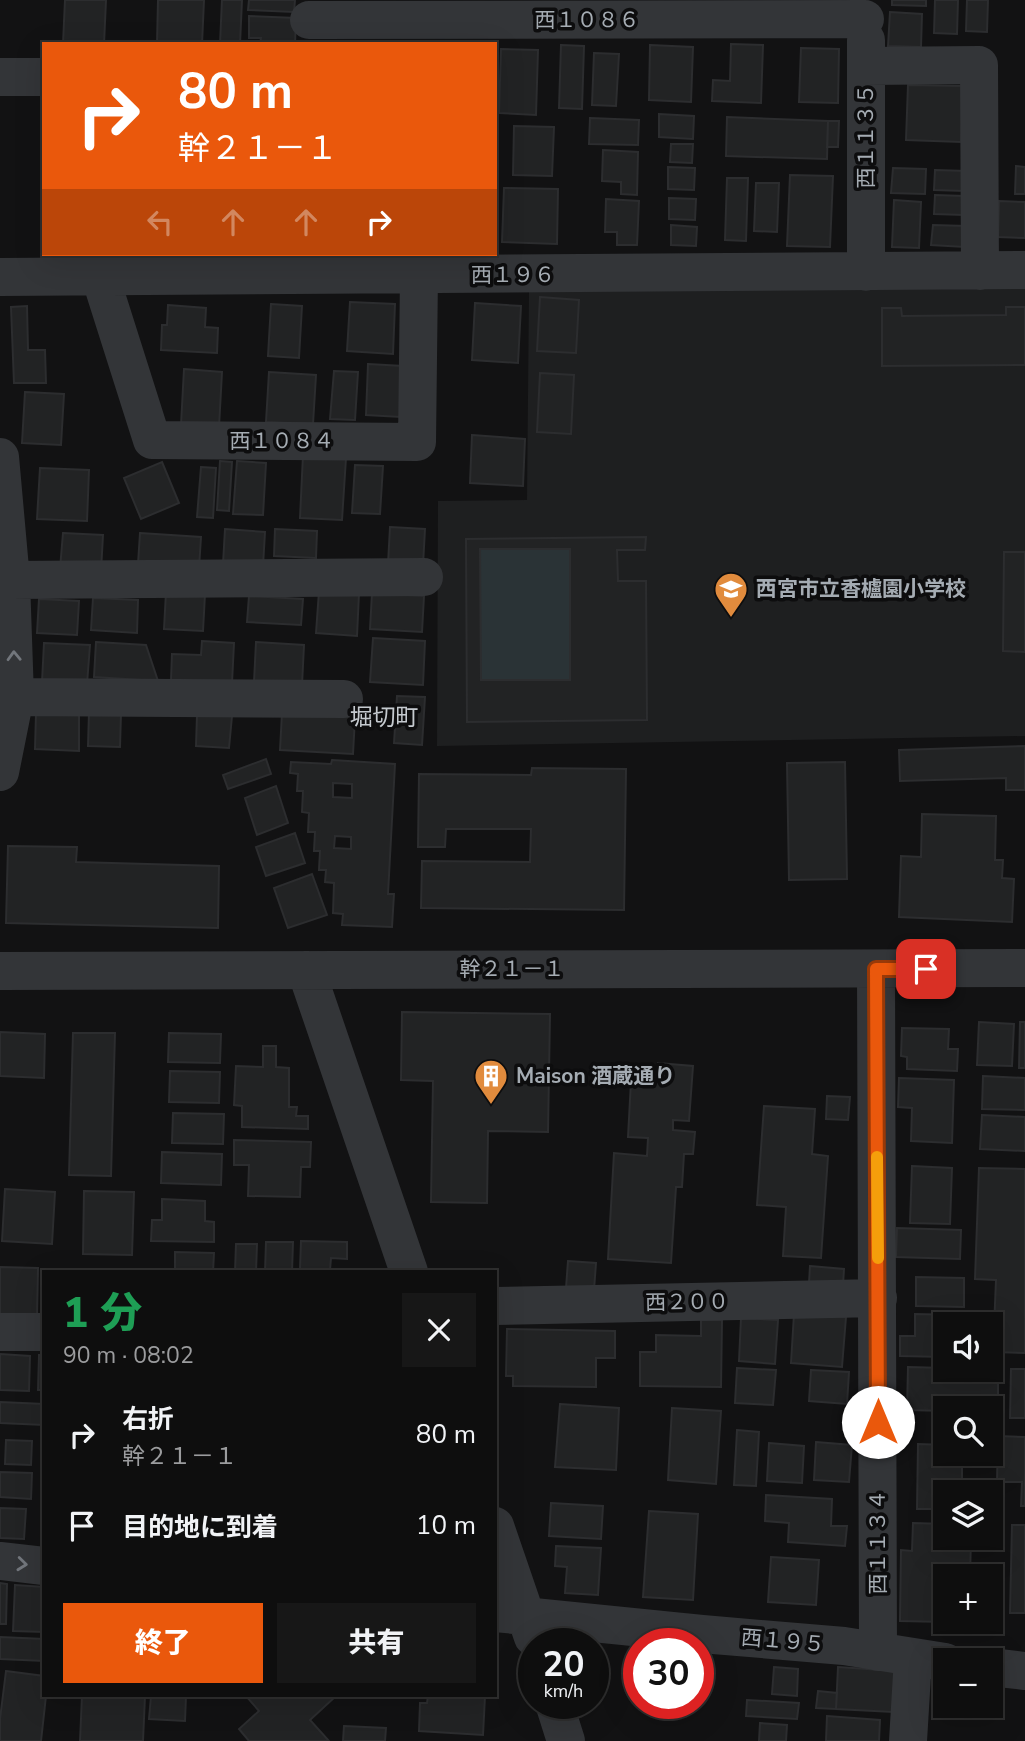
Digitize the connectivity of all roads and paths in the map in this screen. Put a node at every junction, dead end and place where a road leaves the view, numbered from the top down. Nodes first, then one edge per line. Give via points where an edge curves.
1 (865, 10) edge
2 (309, 21) edge
3 (866, 66) junction
4 (97, 265) edge
5 (312, 265) edge
6 (980, 271) junction
7 (1025, 271) edge
8 (866, 272) junction
9 (419, 275) junction
10 (0, 277) edge
11 (0, 457) edge
12 (424, 577) dead end
13 (11, 580) junction
14 (15, 697) junction
15 (344, 699) dead end
16 (0, 772) edge
17 (1025, 968) edge
18 (876, 969) junction
19 (306, 970) junction
20 (0, 971) edge
21 (408, 1270) edge
22 (878, 1298) junction
23 (497, 1306) edge
24 (0, 1332) edge
25 (42, 1332) edge
26 (497, 1534) edge
27 (0, 1561) edge
28 (42, 1566) edge
29 (519, 1624) edge
30 (912, 1657) edge
31 (1003, 1668) edge
32 (1025, 1671) edge
33 (559, 1719) edge
34 (566, 1741) edge
35 (908, 1741) edge

1 - 2 street, 西１０８６
1 - 3 street, 西１１３５
3 - 6 street via 979,65
3 - 8 street, 西１１３５
4 - 5 street, 西１９６
4 - 9 street, 西１０８４ via 152,440 417,442
4 - 10 street, 西１９６
5 - 9 street, 西１９６
6 - 7 street, 西１９６
6 - 8 street, 西１９６
8 - 9 street, 西１９６
11 - 13 street
12 - 13 street
14 -> 13 street
14 - 15 street
14 - 16 street
17 - 18 street, 幹２１－１
18 - 19 street, 幹２１－１
18 - 22 street, 西１１３４
19 - 20 street, 幹２１－１
19 - 21 street
22 - 23 street, 西２００
22 - 30 street, 西１１３４
24 - 25 street
26 - 29 street
27 -> 28 street
29 - 30 street, 西１９５ via 702,1634 844,1646
30 - 35 street, 西１１３４
31 - 32 street
33 - 34 street

